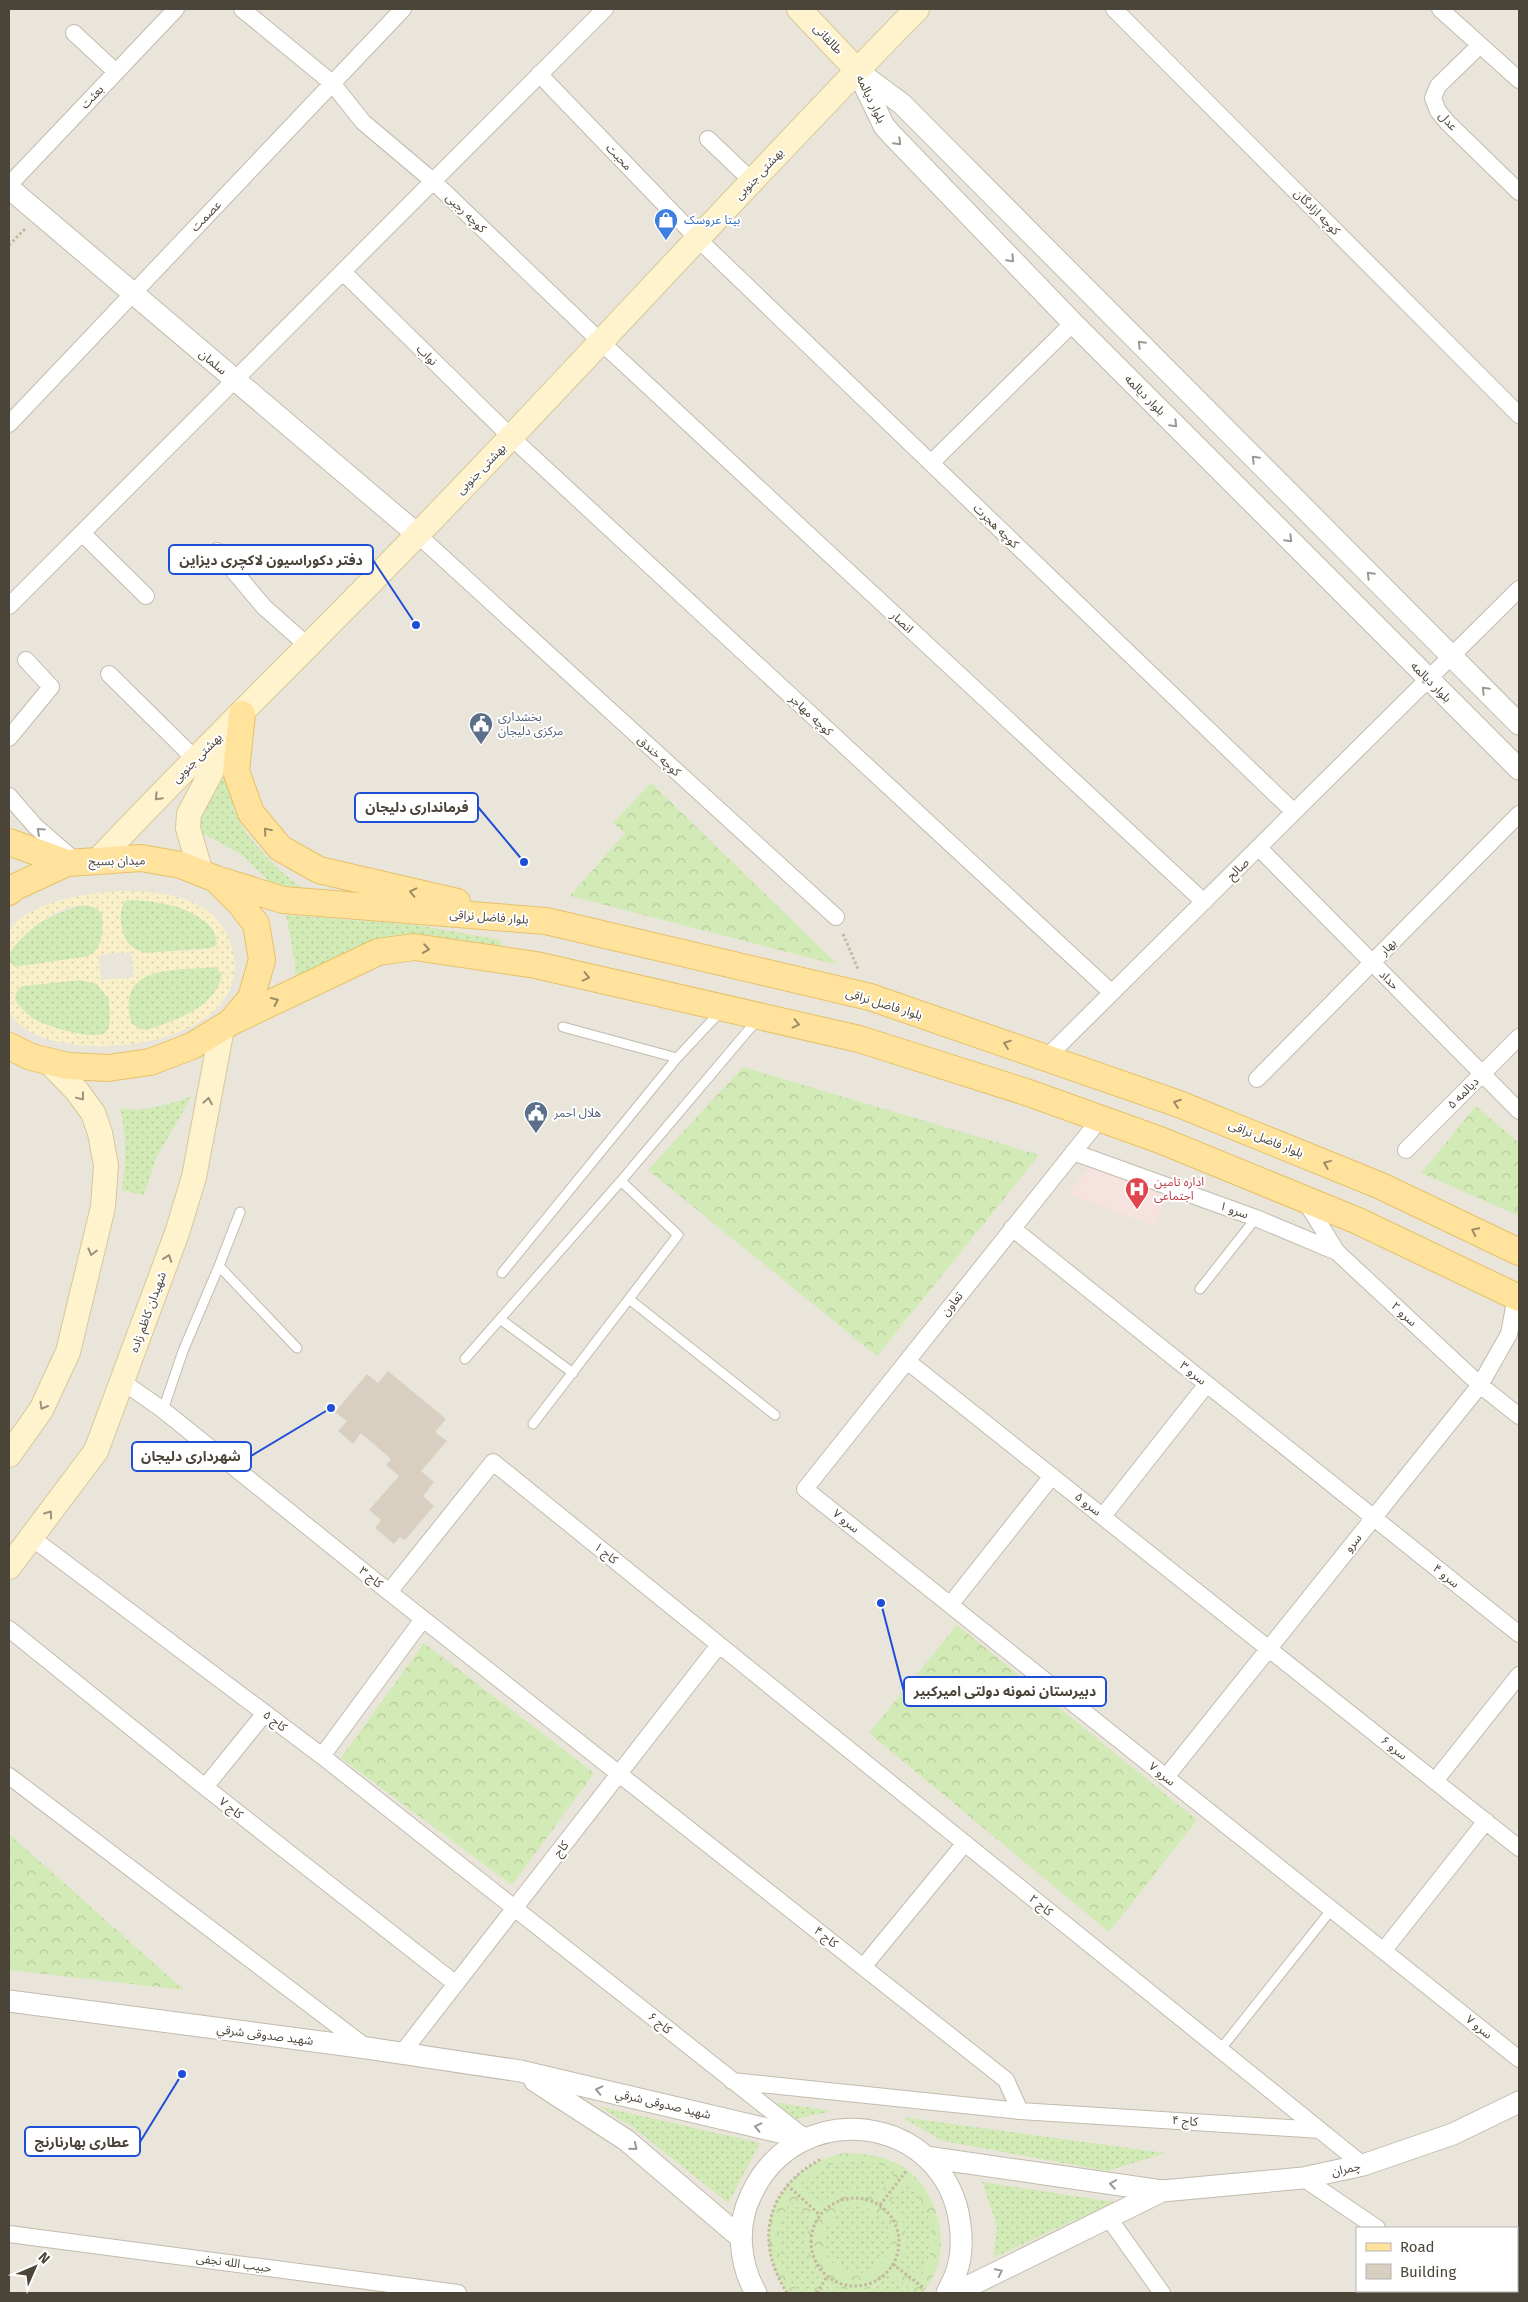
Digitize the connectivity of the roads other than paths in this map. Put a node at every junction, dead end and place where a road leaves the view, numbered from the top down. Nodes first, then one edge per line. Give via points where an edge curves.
1 (176, 9) edge
2 (242, 9) edge
3 (403, 9) edge
4 (605, 9) edge
5 (799, 9) edge
6 (917, 9) edge
7 (1114, 9) edge
8 (1440, 9) edge
9 (74, 33) dead end
10 (1480, 45) junction
11 (857, 70) junction
12 (116, 72) junction
13 (539, 74) junction
14 (1519, 80) edge
15 (332, 84) junction
16 (708, 139) dead end
17 (433, 181) junction
18 (752, 181) junction
19 (9, 187) edge
20 (1519, 192) edge
21 (698, 239) junction
22 (343, 272) junction
23 (133, 293) junction
24 (1073, 323) junction
25 (601, 342) junction
26 (234, 380) junction
27 (1519, 415) edge
28 (9, 424) edge
29 (511, 437) junction
30 (931, 464) junction
31 (82, 533) junction
32 (418, 535) junction
33 (217, 551) dead end
34 (1519, 589) edge
35 (146, 596) dead end
36 (9, 606) edge
37 (308, 646) junction
38 (1452, 657) junction
39 (26, 660) dead end
40 (109, 674) dead end
41 (1430, 680) junction
42 (242, 714) junction
43 (1519, 724) edge
44 (9, 738) edge
45 (195, 758) junction
46 (1519, 769) edge
47 (9, 796) edge
48 (1294, 812) junction
49 (1519, 814) edge
50 (9, 842) edge
51 (1259, 848) junction
52 (80, 862) junction
53 (208, 876) junction
54 (9, 892) edge
55 (1204, 902) junction
56 (836, 917) road end
57 (546, 921) junction
58 (1372, 962) junction
59 (1111, 992) junction
60 (724, 1008) junction
61 (760, 1016) junction
62 (226, 1025) junction
63 (563, 1027) dead end
64 (1519, 1037) edge
65 (24, 1057) edge
66 (1047, 1057) junction
67 (678, 1058) junction
68 (1482, 1074) junction
69 (1257, 1079) dead end
70 (1519, 1111) edge
71 (1100, 1119) junction
72 (1406, 1150) dead end
73 (1074, 1152) junction
74 (621, 1182) junction
75 (1304, 1199) junction
76 (240, 1212) dead end
77 (1256, 1218) junction
78 (1012, 1228) junction
79 (1337, 1252) junction
80 (1519, 1252) edge
81 (219, 1266) junction
82 (502, 1273) dead end
83 (1200, 1290) dead end
84 (1517, 1298) edge
85 (629, 1299) junction
86 (500, 1319) junction
87 (1514, 1337) edge
88 (297, 1348) dead end
89 (466, 1359) dead end
90 (908, 1360) junction
91 (572, 1373) junction
92 (123, 1382) junction
93 (1207, 1384) junction
94 (1480, 1385) junction
95 (164, 1410) junction
96 (775, 1415) dead end
97 (1519, 1416) edge
98 (533, 1424) dead end
99 (9, 1455) edge
100 (1052, 1476) junction
101 (805, 1489) joint
102 (1102, 1516) junction
103 (1374, 1518) junction
104 (32, 1538) junction
105 (11, 1562) edge
106 (389, 1592) junction
107 (950, 1605) junction
108 (423, 1619) junction
109 (9, 1629) edge
110 (1519, 1634) edge
111 (720, 1645) junction
112 (1269, 1648) junction
113 (1519, 1674) edge
114 (264, 1713) junction
115 (322, 1756) junction
116 (619, 1774) junction
117 (9, 1776) edge
118 (1166, 1777) junction
119 (1435, 1781) junction
120 (205, 1787) junction
121 (1486, 1821) junction
122 (965, 1843) junction
123 (1519, 1848) edge
124 (515, 1908) junction
125 (1332, 1909) junction
126 (1384, 1950) junction
127 (863, 1967) junction
128 (456, 1984) junction
129 (9, 2001) edge
130 (367, 2048) junction
131 (1220, 2050) junction
132 (402, 2053) junction
133 (1519, 2059) edge
134 (520, 2071) junction
135 (732, 2081) junction
136 (1519, 2102) edge
137 (1020, 2111) junction
138 (1320, 2130) junction
139 (805, 2138) junction
140 (926, 2157) junction
141 (1363, 2165) junction
142 (1304, 2178) junction
143 (1162, 2191) junction
144 (1108, 2218) junction
145 (1376, 2227) edge
146 (9, 2234) edge
147 (740, 2237) junction
148 (938, 2287) edge
149 (458, 2293) edge
150 (756, 2293) edge
151 (955, 2293) edge
152 (1162, 2293) edge

1 - 12 street, بعثت
2 - 15 street, کوچه رجبی
3 - 15 street, عصمت
4 - 13 street
5 - 11 main road, طالقانی
6 - 11 main road, بهشتی جنوبی
7 - 27 street, کوچه ازادگان
8 - 10 street
9 - 12 street
10 - 14 street
10 - 20 street, عدل via 1438,86 1433,98 1438,111 1448,122
11 - 18 main road, بهشتی جنوبی
11 -> 24 street, بلوار دیالمه via 884,126
38 -> 11 street, بلوار دیالمه via 906,108
12 - 19 street, بعثت
13 - 17 street
13 - 21 street, محبت
15 - 17 street, کوچه رجبی via 363,122
15 - 23 street, عصمت
16 - 18 street
17 - 22 street
17 - 25 street, کوچه رجبی
18 - 21 main road, بهشتی جنوبی
19 - 23 street, سلمان
21 - 25 main road, بهشتی جنوبی
21 - 30 street, کوچه هجرت
22 - 26 street
22 - 29 street, نواب
23 - 26 street, سلمان
23 - 28 street, عصمت
24 - 30 street
24 -> 41 street, بلوار دیالمه
25 - 29 main road, بهشتی جنوبی
25 - 55 street, انصار
26 - 31 street
26 - 32 street, سلمان
29 - 32 main road, بهشتی جنوبی
29 - 59 street, کوچه مهاجر
30 - 48 street, کوچه هجرت
31 - 35 street
31 - 36 street
32 - 37 main road, بهشتی جنوبی
32 - 56 street, کوچه خندق
33 - 37 street via 264,607
34 - 38 street, صالح
37 - 42 main road, بهشتی جنوبی
38 - 41 street, صالح
43 -> 38 street, بلوار دیالمه
39 - 44 street via 51,687
40 - 45 street
41 - 46 street, بلوار دیالمه
41 - 48 street, صالح
42 - 45 main road, بهشتی جنوبی
42 - 53 main road via 189,814 188,828
57 -> 42 main road via 319,870 280,848 252,813 236,772
45 -> 52 main road, بهشتی جنوبی
52 -> 47 street via 35,826
48 - 51 street, صالح
49 - 58 street, بهار
50 - 52 main road
51 - 55 street, صالح
51 - 58 street, حداد
52 - 53 main road, میدان بسیج via 141,858 180,865
52 - 54 main road, میدان بسیج
53 - 57 main road, بلوار فاضل نراقی via 283,900
53 - 62 main road, میدان بسیج via 239,902 256,924 260,941 262,960 251,998
55 - 59 street, صالح
66 -> 57 main road, بلوار فاضل نراقی via 870,997
58 - 68 street, حداد
58 - 69 street, بهار
59 - 66 street, صالح
60 - 61 main road
62 -> 60 main road via 378,952 414,947 536,965
60 - 67 lane
61 -> 71 main road via 859,1039
61 - 74 lane
62 - 65 main road, میدان بسیج via 192,1046 150,1062 108,1068 68,1066
92 -> 62 main road, شهیدان کاظم زاده via 194,1177
63 - 67 lane
64 - 68 street, دیالمه ۵
65 -> 99 main road via 77,1091 93,1113 106,1165 103,1207 68,1352 41,1410
80 -> 66 main road, بلوار فاضل نراقی via 1382,1186 1180,1104
67 - 82 lane
68 - 70 street, حداد
68 - 72 street, دیالمه ۵
71 - 73 street, تعاون
71 - 75 main road
73 - 77 street, سرو ۱
73 - 78 street, تعاون
74 - 85 lane via 678,1235
74 - 86 lane
75 - 79 street, سرو ۲
75 - 84 main road via 1358,1221
76 - 81 lane
77 - 79 street, سرو ۱
77 - 83 lane
78 - 90 street, تعاون
78 - 93 street, سرو ۳
79 - 94 street, سرو ۲
81 - 88 lane
81 - 95 lane via 182,1351
84 - 87 street, سرو
85 - 91 lane
85 - 96 lane
86 - 89 lane
86 - 91 lane
87 - 94 street, سرو
90 - 100 street, سرو ۵
90 - 101 street, تعاون
91 - 98 lane
92 - 95 street, کاج ۳
104 -> 92 main road, شهیدان کاظم زاده via 96,1451
93 - 102 street
93 - 103 street, سرو ۳
94 - 97 street, سرو ۲
94 - 103 street, سرو
95 - 106 street, کاج ۳
100 - 102 street, سرو ۵
100 - 107 street
101 - 107 street, سرو ۷
102 - 112 street, سرو ۵
103 - 110 street, سرو ۴
103 - 112 street, سرو
104 - 105 main road, شهیدان کاظم زاده
104 - 114 street, کاج ۵
106 - 108 street, کاج ۳
106 - 111 street, کاج ۱ via 493,1462
107 - 118 street, سرو ۷
108 - 115 street
108 - 116 street, کاج ۳
109 - 120 street, کاج ۷
111 - 116 street, کاج
111 - 122 street, کاج ۲
112 - 118 street, سرو
112 - 119 street, سرو ۶
113 - 119 street
114 - 115 street, کاج ۵
114 - 120 street
115 - 124 street, کاج ۵
116 - 124 street, کاج
116 - 127 street, کاج ۴
117 - 130 street
118 - 125 street, سرو ۷
119 - 121 street, سرو ۶
120 - 128 street, کاج ۷
121 - 123 street, سرو ۶
121 - 126 street
122 - 127 street
122 - 131 street, کاج ۲
124 - 128 street, کاج
124 - 135 street, کاج ۶
125 - 126 street, سرو ۷
125 - 131 lane
126 - 133 street, سرو ۷
127 - 137 street, کاج ۴ via 1006,2080
128 - 132 street, کاج
129 - 130 street, شهید صدوقی شرقي
130 - 132 street, شهید صدوقی شرقي
131 - 138 street, کاج ۲
132 - 134 street, شهید صدوقی شرقي
139 -> 134 street, شهید صدوقی شرقي
134 -> 147 street, شهید صدوقی شرقي via 626,2140
135 - 137 street, کاج ۴
135 - 139 street, کاج ۶
136 - 141 street, چمران via 1453,2134
137 - 138 street, کاج ۴
138 - 141 street, کاج ۲
139 - 140 street via 836,2129 868,2129 899,2139
139 - 147 street via 779,2154 758,2178 745,2206
143 -> 140 street
140 - 148 street via 946,2182 958,2210 962,2240 957,2271
141 - 142 street, چمران
142 - 143 street, چمران
142 - 145 street
143 - 144 street
151 -> 144 street
144 - 152 street
146 - 149 street, حبیب الله نجفی
147 - 150 street via 744,2266

